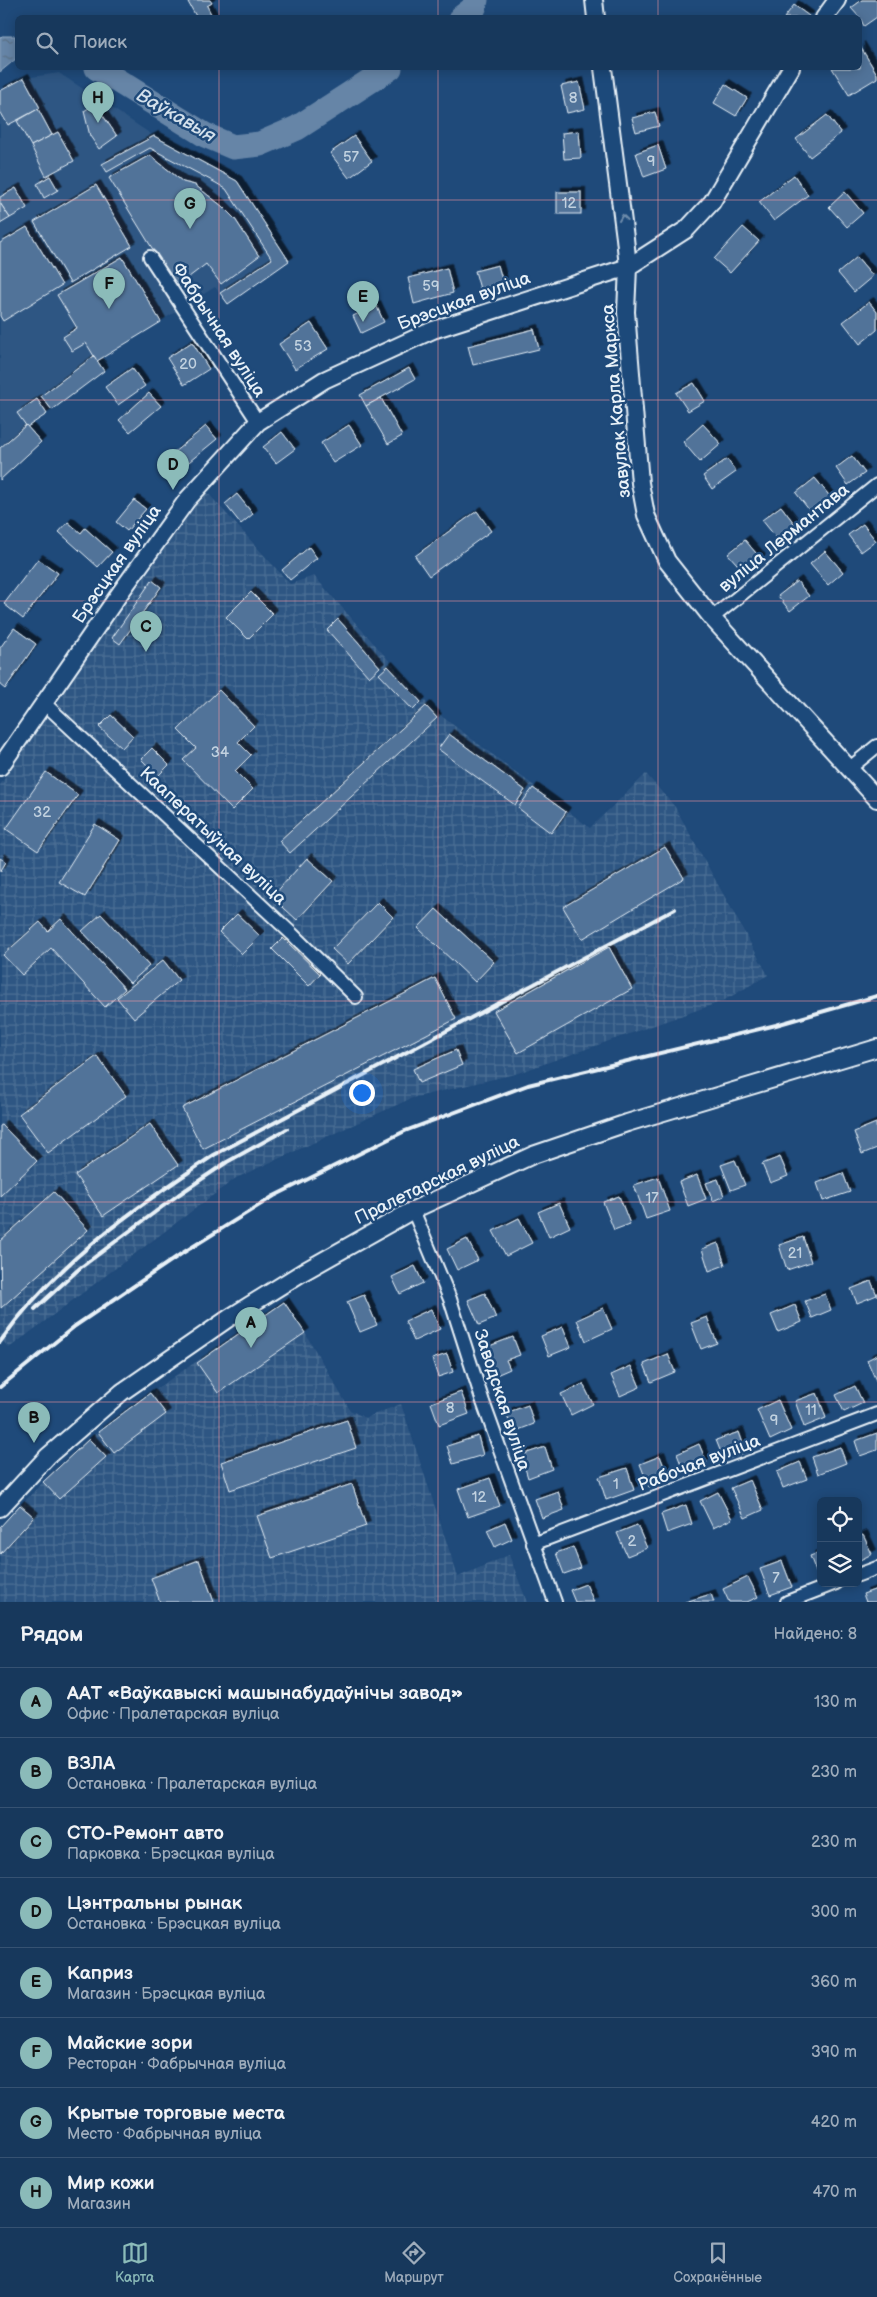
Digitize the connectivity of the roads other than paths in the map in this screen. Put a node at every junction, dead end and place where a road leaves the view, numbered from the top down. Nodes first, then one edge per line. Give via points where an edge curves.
1 (594, 0) edge
2 (837, 0) edge
3 (596, 15) edge
4 (826, 15) edge
5 (603, 70) edge
6 (790, 70) edge
7 (150, 257) dead end
8 (628, 267) junction
9 (258, 422) junction
10 (877, 485) edge
11 (712, 618) junction
12 (44, 703) junction
13 (877, 746) edge
14 (0, 767) edge
15 (850, 768) junction
16 (877, 800) edge
17 (356, 997) dead end
18 (877, 1048) edge
19 (413, 1210) junction
20 (877, 1414) edge
21 (0, 1508) edge
22 (533, 1544) junction
23 (877, 1568) edge
24 (862, 1574) edge
25 (826, 1587) edge
26 (555, 1602) edge
27 (787, 1602) edge

1 - 3 street
2 - 4 street
8 -> 5 street, завулак Карла Маркса
6 - 8 street, Брэсцкая вуліца via 712,202 687,229
7 - 9 street, Фабрычная вуліца
8 - 9 street, Брэсцкая вуліца via 433,330 324,380
8 - 11 street, завулак Карла Маркса via 626,312 640,483 646,515 667,561
9 - 12 street, Брэсцкая вуліца via 187,500
10 - 11 street, вуліца Лермантава
11 - 15 street, завулак Карла Маркса
12 - 14 street, Брэсцкая вуліца
12 - 17 street, Кааператыўная вуліца
13 - 15 street
15 - 16 street, завулак Карла Маркса
18 - 19 street, Пралетарская вуліца via 627,1123 533,1155
19 - 21 street, Пралетарская вуліца via 237,1312 122,1392 48,1456
19 - 22 street, Заводская вуліца via 450,1299 482,1402
20 - 22 street, Рабочая вуліца
22 - 26 street, Заводская вуліца
23 - 24 street
25 - 27 street

